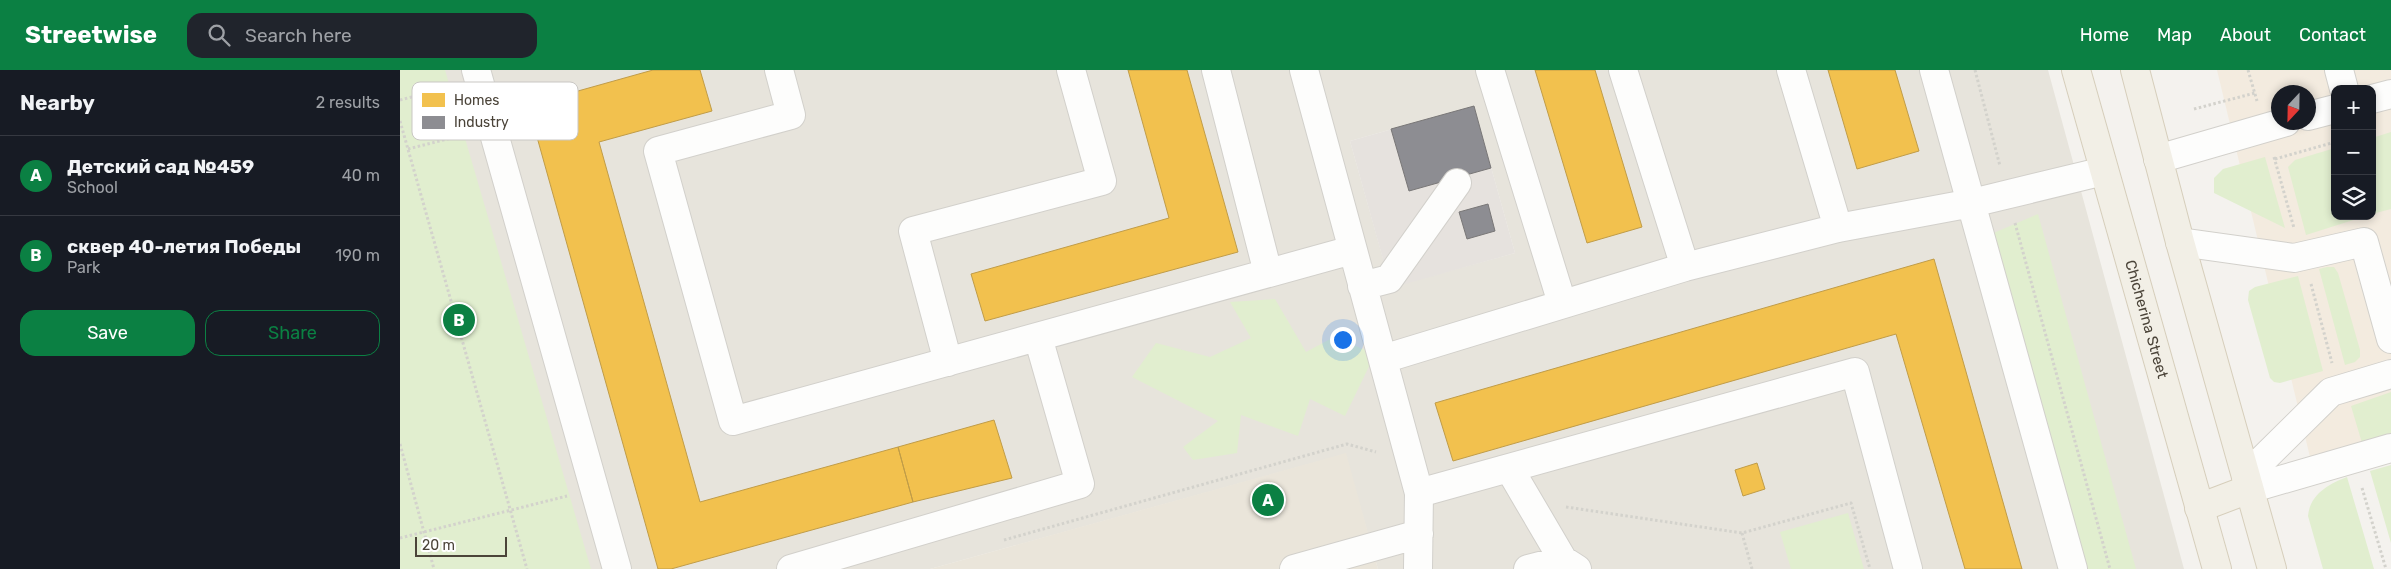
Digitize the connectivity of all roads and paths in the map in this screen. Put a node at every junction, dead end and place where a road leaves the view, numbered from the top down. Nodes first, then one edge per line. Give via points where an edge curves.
1 (779, 70) edge
2 (1071, 70) edge
3 (1216, 70) edge
4 (1304, 70) edge
5 (1490, 70) edge
6 (1623, 70) edge
7 (1791, 70) edge
8 (1934, 70) edge
9 (1975, 70) edge
10 (2076, 70) edge
11 (2135, 70) edge
12 (2248, 70) edge
13 (2339, 70) edge
14 (478, 75) edge
15 (456, 82) edge
16 (2343, 85) edge
17 (2255, 93) junction
18 (2391, 94) edge
19 (412, 96) edge
20 (2376, 98) edge
21 (400, 100) edge
22 (2194, 108) dead end
23 (2331, 110) edge
24 (2316, 114) edge
25 (2271, 117) edge
26 (400, 120) edge
27 (2271, 126) edge
28 (2276, 130) edge
29 (443, 140) edge
30 (497, 140) edge
31 (2331, 143) edge
32 (408, 149) junction
33 (2158, 159) junction
34 (2274, 159) junction
35 (2104, 171) junction
36 (1457, 183) dead end
37 (2007, 195) junction
38 (1972, 203) junction
39 (1838, 228) junction
40 (2180, 242) junction
41 (1352, 250) junction
42 (2302, 256) junction
43 (1685, 267) junction
44 (1268, 273) junction
45 (1362, 286) junction
46 (1562, 303) junction
47 (1038, 337) junction
48 (2391, 339) edge
49 (1383, 359) junction
50 (948, 362) junction
51 (2391, 374) edge
52 (2339, 390) junction
53 (400, 444) edge
54 (2391, 448) edge
55 (2354, 459) junction
56 (1411, 462) junction
57 (1509, 468) junction
58 (2247, 482) junction
59 (595, 489) junction
60 (1420, 493) junction
61 (1529, 502) junction
62 (2199, 508) junction
63 (510, 510) junction
64 (424, 532) junction
65 (1742, 533) junction
66 (1419, 534) junction
67 (400, 538) edge
68 (994, 542) dead end
69 (1332, 564) edge
70 (1568, 566) edge
71 (800, 568) edge
72 (434, 569) edge
73 (527, 569) edge
74 (617, 569) edge
75 (1294, 569) edge
76 (1418, 569) edge
77 (1528, 569) edge
78 (1752, 569) edge
79 (1870, 569) edge
80 (1908, 569) edge
81 (2074, 569) edge
82 (2110, 569) edge
83 (2217, 569) edge
84 (2272, 569) edge
85 (2386, 569) edge

1 - 50 lane via 791,115 658,151 733,421
2 - 50 lane via 1102,181 914,231
3 - 44 lane
4 - 41 lane
5 - 46 lane
6 - 43 lane
7 - 39 lane
8 - 38 lane
9 - 37 path
10 - 35 main road, Chicherina Street
11 - 33 main road
12 - 17 path
13 - 16 lane
14 - 15 path
17 - 22 path
17 - 25 path
18 - 20 lane
19 - 21 path
23 - 24 lane
26 - 32 path
27 - 33 lane
28 - 34 path
29 - 32 path
30 - 59 lane
31 - 34 path
32 - 63 path
33 - 40 main road
34 - 42 path
35 - 37 lane
35 - 62 main road, Chicherina Street
36 - 45 lane via 1389,279
37 - 38 lane
37 - 82 path
38 - 39 lane
38 - 81 lane
39 - 43 lane
40 - 42 lane via 2294,258
40 - 58 main road
41 - 44 lane
41 - 45 lane
42 - 48 lane via 2364,242
42 - 52 path
43 - 46 lane
44 - 47 lane
45 - 49 lane
46 - 49 lane
47 - 50 lane
47 - 71 lane via 1080,484
49 - 56 lane
51 - 52 lane
52 - 58 lane via 2331,392
53 - 64 path
54 - 55 lane
55 - 58 lane
55 - 85 path
56 - 60 lane
56 - 68 path via 1347,444
57 - 60 lane
57 - 61 lane
57 - 80 lane via 1855,372
58 - 62 main road
58 - 84 main road
59 - 63 path
59 - 74 lane
60 - 66 lane
61 - 65 path
61 - 70 lane
62 - 83 main road, Chicherina Street
63 - 64 path
63 - 73 path
64 - 67 path
64 - 72 path
65 - 78 path
65 - 79 path via 1851,503
66 - 69 lane
66 - 76 lane
69 - 75 lane
70 - 77 lane

